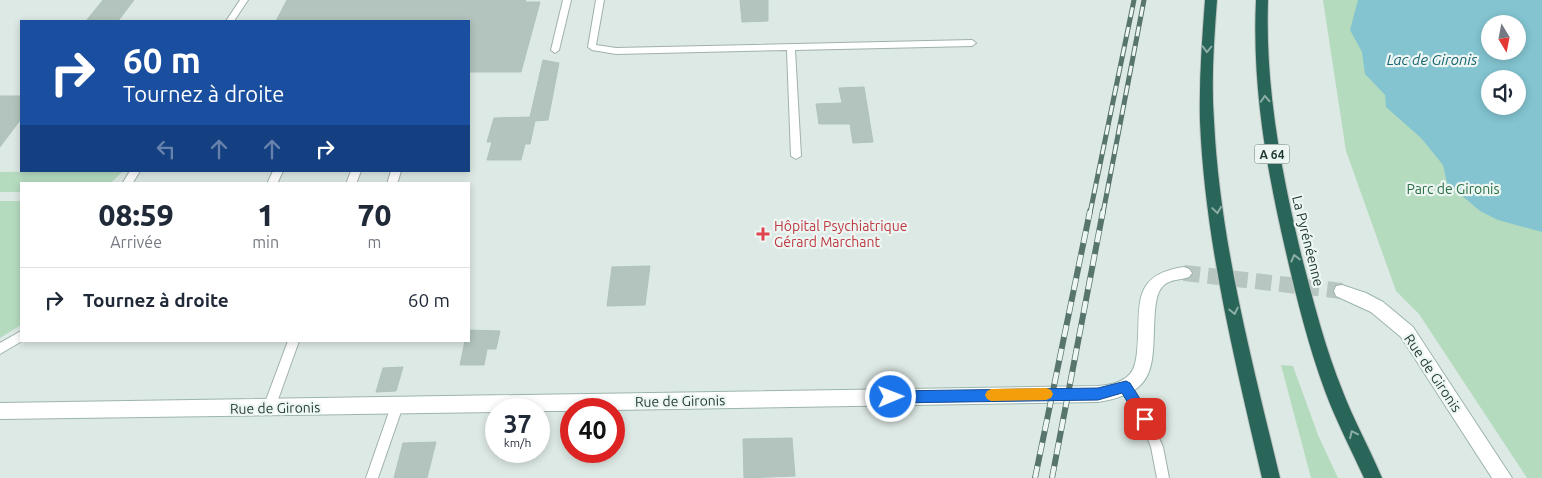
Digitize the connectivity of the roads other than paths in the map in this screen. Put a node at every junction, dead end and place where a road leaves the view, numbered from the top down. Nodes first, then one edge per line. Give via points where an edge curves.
1 (244, 0) edge
2 (567, 0) edge
3 (600, 0) edge
4 (1211, 0) edge
5 (1262, 0) edge
6 (231, 20) edge
7 (972, 42) dead end
8 (791, 47) junction
9 (555, 50) dead end
10 (796, 156) dead end
11 (1184, 274) tunnel mouth
12 (1342, 291) tunnel mouth
13 (20, 337) edge
14 (294, 342) edge
15 (0, 349) edge
16 (1126, 387) junction
17 (397, 406) junction
18 (269, 408) junction
19 (0, 411) edge
20 (372, 478) edge
21 (1163, 478) edge
22 (1271, 478) edge
23 (1373, 478) edge
24 (1503, 478) edge

1 - 6 lane
2 - 9 lane
3 - 8 lane via 592,47 616,51
4 -> 22 highway via 1206,106 1212,174 1224,263
23 -> 5 highway, La Pyrénéenne / A 64 via 1331,383 1306,306 1276,180 1266,117
7 - 8 lane
8 - 10 lane
11 - 16 street via 1168,275 1157,281 1150,291 1144,362 1138,376
12 - 24 street, Rue de Gironis via 1370,302 1407,332
13 - 15 lane
14 - 18 lane
16 - 17 street, Rue de Gironis via 1098,394
16 - 21 lane via 1157,447
17 - 18 street, Rue de Gironis
17 - 20 lane
18 - 19 street, Rue de Gironis

